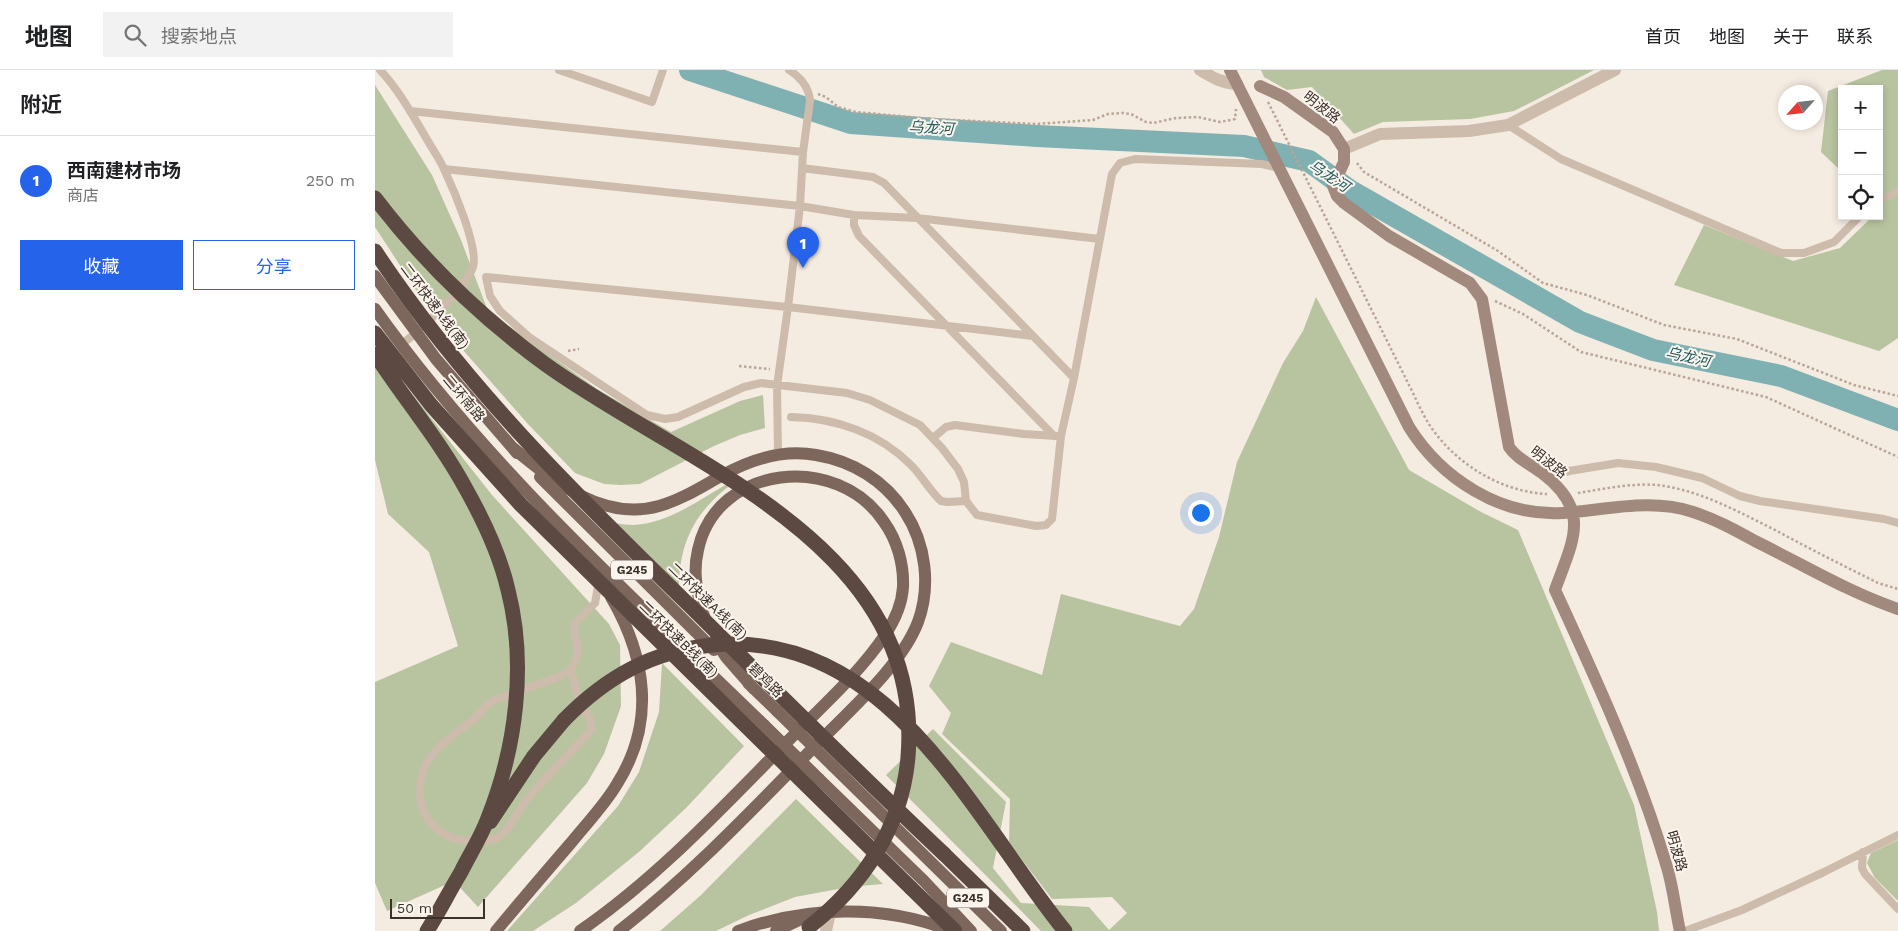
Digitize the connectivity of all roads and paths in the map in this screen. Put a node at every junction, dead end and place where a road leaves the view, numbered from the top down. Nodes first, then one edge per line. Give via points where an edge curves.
1 (380, 70) edge
2 (559, 70) edge
3 (663, 70) edge
4 (789, 70) edge
5 (1200, 70) edge
6 (1230, 70) edge
7 (1615, 70) edge
8 (1237, 84) junction
9 (1260, 86) joint
10 (809, 92) junction
11 (410, 111) junction
12 (1235, 119) dead end
13 (1508, 125) junction
14 (803, 152) junction
15 (1344, 155) junction
16 (1278, 166) junction
17 (802, 168) junction
18 (444, 169) junction
19 (1898, 191) edge
20 (375, 198) edge
21 (1883, 199) edge
22 (800, 206) junction
23 (854, 215) junction
24 (917, 218) junction
25 (1856, 220) edge
26 (1099, 239) junction
27 (375, 251) edge
28 (375, 276) edge
29 (1477, 293) junction
30 (789, 307) junction
31 (375, 309) edge
32 (945, 326) junction
33 (375, 333) edge
34 (416, 333) junction
35 (1033, 336) junction
36 (401, 345) junction
37 (375, 354) edge
38 (739, 366) dead end
39 (779, 370) junction
40 (1074, 378) junction
41 (777, 386) junction
42 (1898, 396) edge
43 (791, 417) dead end
44 (1057, 436) junction
45 (933, 438) junction
46 (513, 448) junction
47 (779, 454) junction
48 (1898, 457) edge
49 (1549, 480) junction
50 (1565, 495) junction
51 (536, 500) junction
52 (966, 501) junction
53 (1573, 512) junction
54 (1898, 522) edge
55 (600, 580) junction
56 (1898, 589) edge
57 (1898, 609) edge
58 (571, 669) junction
59 (754, 689) junction
60 (1898, 835) edge
61 (479, 838) junction
62 (1863, 852) junction
63 (1898, 908) edge
64 (826, 912) junction
65 (427, 931) edge
66 (496, 931) edge
67 (580, 931) edge
68 (619, 931) edge
69 (739, 931) edge
70 (776, 931) edge
71 (803, 931) edge
72 (826, 931) edge
73 (951, 931) edge
74 (955, 931) edge
75 (971, 931) edge
76 (1001, 931) edge
77 (1023, 931) edge
78 (1065, 931) edge
79 (1680, 931) edge
80 (1685, 931) edge

1 - 11 lane
2 - 3 lane via 652,102
4 - 10 lane
5 - 8 street via 1214,80
6 - 8 street
7 - 13 street
8 - 16 street
9 - 15 street, 明波路 via 1284,97 1333,132
9 - 50 path via 1433,430 1464,461 1502,484 1534,493
10 - 12 path via 856,112 932,119 1035,124 1093,120 1123,113 1153,123 1198,116 1220,122
10 - 14 lane
11 - 14 lane
11 - 18 lane
13 - 15 street via 1469,131 1380,134
13 - 25 lane via 1561,158 1781,253 1804,253 1834,242
14 - 17 lane
15 - 29 street, 明波路 via 1333,186 1337,196 1389,236 1471,283
15 - 42 path via 1364,172 1497,251 1543,283 1587,295 1664,325 1737,339 1854,385
16 - 26 lane via 1135,158 1121,162 1112,174
16 - 53 street via 1404,418 1433,459 1452,476 1495,502 1529,511
17 - 22 lane
17 - 24 lane via 873,177
18 - 22 lane
18 - 34 lane via 468,230 474,254 473,266 467,278
19 - 21 lane
20 - 71 highway, bridge via 423,256 490,320 585,391 728,476 779,512 831,558 877,619 896,662 907,705 909,747 903,788 891,827 867,869 836,904
22 - 23 lane
22 - 30 lane
23 - 24 lane
23 - 32 lane via 859,236
24 - 26 lane
24 - 35 lane
26 - 40 lane
27 - 77 highway, 二环快速A线(南), bridge via 462,369 555,473
28 - 34 main road, 二环南路 / G245
29 - 48 path via 1523,314 1581,352 1766,397
29 - 49 street, 明波路 via 1482,299 1509,447 1513,454
30 - 32 lane
30 - 39 lane
30 - 41 lane via 486,277 491,296 500,311 529,337 647,415 665,419 678,417 753,384
31 - 36 main road, 二环南路 / G245
32 - 35 lane
32 - 44 lane
33 - 74 highway, 二环快速B线(南), bridge via 451,429 521,505
34 - 36 lane
34 - 46 main road, 二环南路 / G245
35 - 40 lane
36 - 51 main road, 二环南路 / G245 via 462,419
37 - 61 highway, bridge via 429,428 466,488 491,538 509,591 516,644 513,716 501,780
38 - 39 path
39 - 41 lane
40 - 44 lane
41 - 45 lane via 847,393 870,400 920,425
41 - 47 lane
43 - 52 lane via 838,423 868,434 908,462 941,500
44 - 45 lane via 955,424
44 - 52 lane via 1052,519 1046,525 977,515
45 - 52 lane via 958,469 964,482
46 - 47 main road via 579,495 629,510 669,503 745,464
46 - 59 main road, 碧鸡路 / G245 via 589,528
47 - 68 main road via 814,454 841,462 867,474 890,492 908,516 920,545 925,574 921,612 905,646 871,688 711,852
49 - 50 street, 明波路
49 - 54 lane via 1569,471 1618,463 1656,467 1703,478 1740,496 1760,501
50 - 53 street, 明波路
50 - 56 path via 1655,485 1699,495 1878,583
51 - 55 main road
51 - 75 main road, G245, bridge via 924,880
53 - 57 street via 1645,504 1694,512 1871,600
53 - 79 street, 明波路 via 1574,539 1555,590 1606,702 1647,807 1667,866
55 - 58 lane via 595,603 575,623 578,648
55 - 66 main road via 627,629 637,657 643,692 638,737 622,776 601,807
58 - 58 lane via 579,702 590,718 592,729 525,802 501,836 484,842 461,841 448,838 435,829 423,807 420,789 424,770 441,744 494,700 561,676
59 - 67 main road via 726,657 701,609 695,578 702,536 712,518 727,502 753,485 787,476 811,477 834,483 855,493 874,508 894,538 903,586 892,624 854,672 695,836 636,889
59 - 76 main road, 碧鸡路 / G245, bridge
60 - 62 lane
61 - 65 highway, bridge
61 - 78 highway, bridge via 544,744 574,709 607,682 641,663 679,651 720,644 763,646 808,658 838,672 865,688 895,713 944,766
62 - 63 lane via 1865,874
62 - 80 lane via 1742,910
64 - 69 main road via 783,917
64 - 70 main road
64 - 72 street
64 - 73 main road via 899,916

